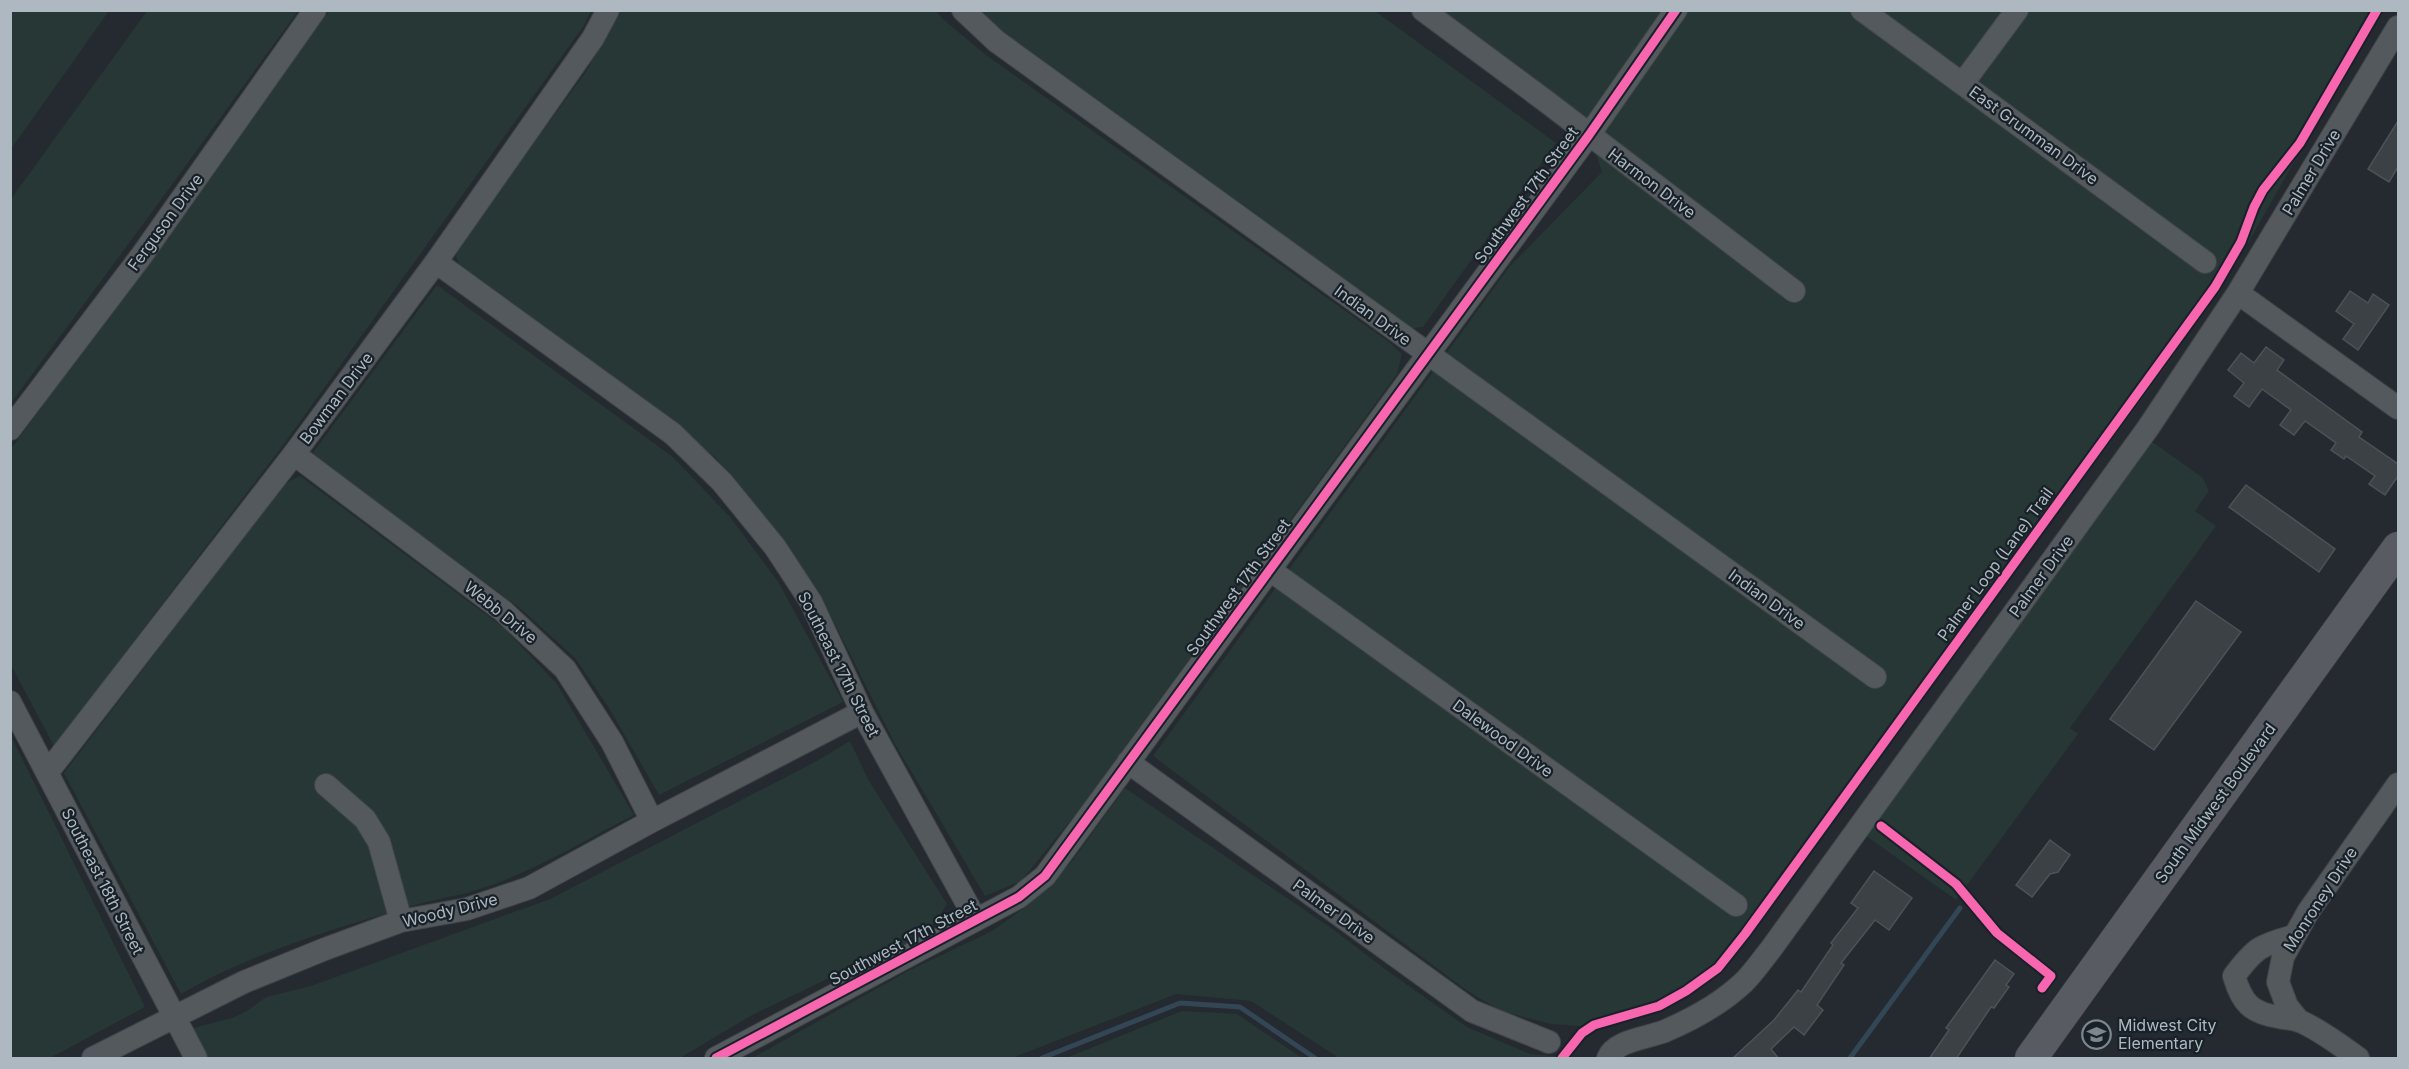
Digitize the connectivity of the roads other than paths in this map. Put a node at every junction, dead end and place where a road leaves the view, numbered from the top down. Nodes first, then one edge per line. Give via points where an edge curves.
1 (315, 10) edge
2 (608, 10) edge
3 (963, 10) edge
4 (1423, 10) edge
5 (1676, 10) edge
6 (1862, 10) edge
7 (2017, 10) edge
8 (2398, 27) edge
9 (1963, 83) junction
10 (1589, 135) junction
11 (436, 262) junction
12 (2205, 262) dead end
13 (1794, 291) dead end
14 (2238, 293) junction
15 (1427, 354) junction
16 (2398, 408) edge
17 (10, 429) edge
18 (294, 454) junction
19 (2398, 548) edge
20 (1270, 570) junction
21 (1875, 677) dead end
22 (10, 702) edge
23 (862, 712) junction
24 (1128, 762) junction
25 (47, 773) junction
26 (326, 785) dead end
27 (2394, 799) edge
28 (652, 821) junction
29 (1736, 905) dead end
30 (976, 920) junction
31 (401, 921) junction
32 (2294, 936) junction
33 (174, 1017) junction
34 (2300, 1021) junction
35 (1549, 1042) dead end
36 (1609, 1056) edge
37 (93, 1059) edge
38 (196, 1059) edge
39 (716, 1059) edge
40 (2031, 1059) edge
41 (2358, 1059) edge

1 - 17 street, Ferguson Drive via 142,255
2 - 11 street, Bowman Drive via 593,39
3 - 15 street, Indian Drive via 996,41
4 - 10 street, Harmon Drive
5 - 10 street, Southwest 17th Street
6 - 9 street, East Grumman Drive
7 - 9 street
8 - 14 street, Palmer Drive
9 - 12 street, East Grumman Drive
10 - 13 street, Harmon Drive
10 - 15 street, Southwest 17th Street
11 - 18 street, Bowman Drive
11 - 23 street, Southeast 17th Street via 673,434 722,482 775,547 811,602
14 - 16 street
14 - 36 street, Palmer Drive via 2148,428 1744,981 1711,1008 1665,1031 1621,1046
15 - 20 street, Southwest 17th Street
15 - 21 street, Indian Drive
18 - 25 street, Bowman Drive
18 - 28 street, Webb Drive via 503,611 566,669 612,742
19 - 40 main road, South Midwest Boulevard
20 - 24 street, Southwest 17th Street
20 - 29 street, Dalewood Drive
22 - 25 street, Southeast 18th Street
23 - 28 street, Woody Drive
23 - 30 street, Southeast 17th Street
24 - 30 street, Southwest 17th Street via 1045,876 1019,897
24 - 35 street, Palmer Drive via 1472,1011
25 - 33 street, Southeast 18th Street
26 - 31 street via 365,819 380,842
27 - 32 street, Monroney Drive
28 - 31 street, Woody Drive via 529,888 467,909
30 - 39 street, Southwest 17th Street
31 - 33 street, Woody Drive via 244,982
32 - 34 street, Monroney Drive via 2283,957 2278,982 2287,1006
32 - 34 street via 2263,945 2234,976 2250,1009
33 - 37 street, Woody Drive
33 - 38 street, Southeast 18th Street
34 - 41 street

